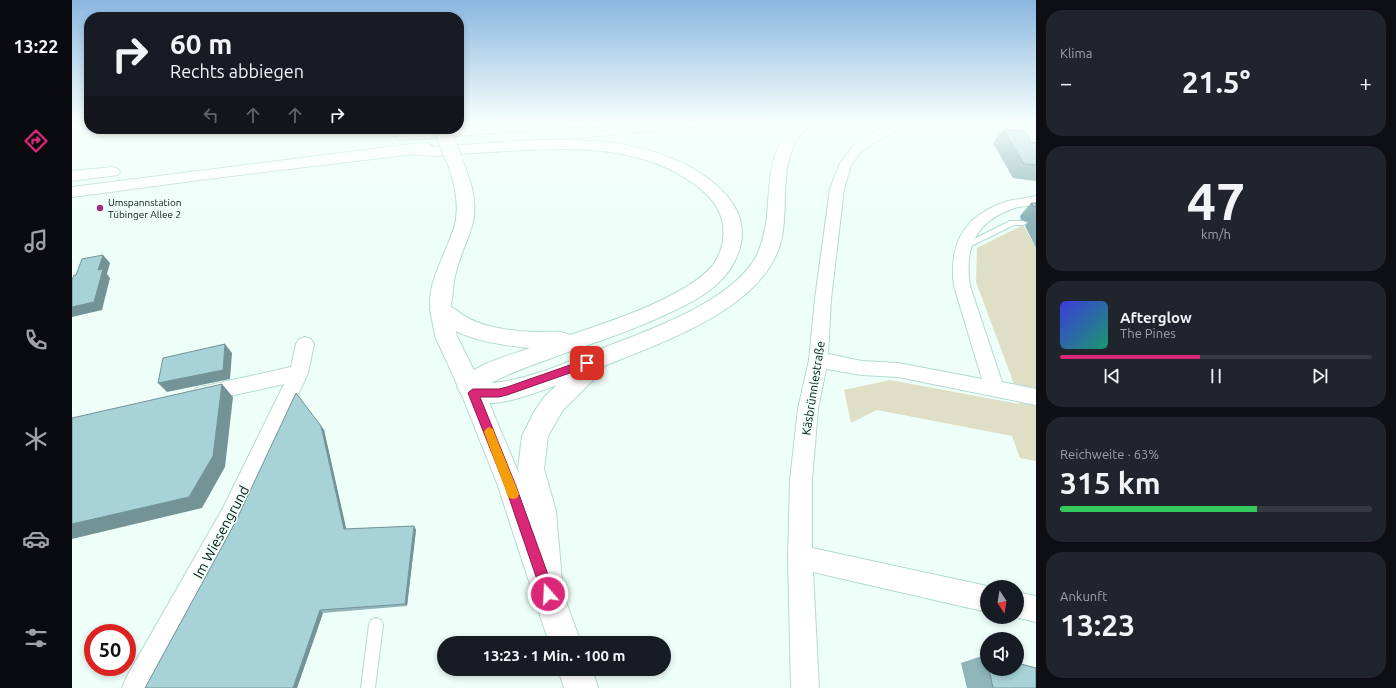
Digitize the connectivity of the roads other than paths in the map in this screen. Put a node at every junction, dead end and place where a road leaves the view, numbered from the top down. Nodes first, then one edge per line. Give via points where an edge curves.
1 (251, 154) dead end
2 (372, 154) edge
3 (452, 154) edge
4 (645, 154) edge
5 (782, 154) edge
6 (853, 154) edge
7 (72, 176) edge
8 (72, 192) edge
9 (1036, 200) edge
10 (1023, 223) dead end
11 (961, 247) junction
12 (440, 309) junction
13 (579, 339) junction
14 (305, 344) dead end
15 (602, 358) junction
16 (818, 360) junction
17 (299, 373) junction
18 (995, 389) junction
19 (471, 390) junction
20 (1036, 397) edge
21 (186, 398) edge
22 (800, 558) junction
23 (548, 594) junction
24 (980, 597) edge
25 (1024, 606) edge
26 (1036, 609) edge
27 (376, 625) dead end
28 (563, 636) edge
29 (577, 676) edge
30 (136, 688) edge
31 (368, 688) edge
32 (581, 688) edge
33 (805, 688) edge

1 - 7 main road
2 - 8 main road
3 - 12 main road, bridge via 465,193 466,218 441,288
4 - 13 main road via 690,172 714,191 729,212 733,226 731,248 719,272 696,290 662,308
5 - 15 main road via 775,226 768,252 753,275 727,299 707,312
6 - 16 street, Käsbrünnlestraße via 845,165 837,189
9 - 11 street via 1012,204 996,211 973,228
10 - 11 lane via 1013,223
11 - 18 street via 959,273 962,286
12 - 13 main road via 459,323 484,333 546,340
12 - 19 main road via 446,336
13 - 19 main road via 498,369
14 - 17 street, Im Wiesengrund
15 - 19 main road via 499,393
15 - 23 main road via 554,403 543,418 535,436 531,469 542,511
16 - 18 street via 862,368 898,370
16 - 22 street, Käsbrünnlestraße via 808,409 801,480
17 - 21 street
17 - 30 street, Im Wiesengrund via 231,516
18 - 20 street
19 - 23 main road via 511,486
22 - 24 street
22 - 33 street, Käsbrünnlestraße
23 - 28 main road
25 - 26 street
27 - 31 lane
29 - 32 main road

